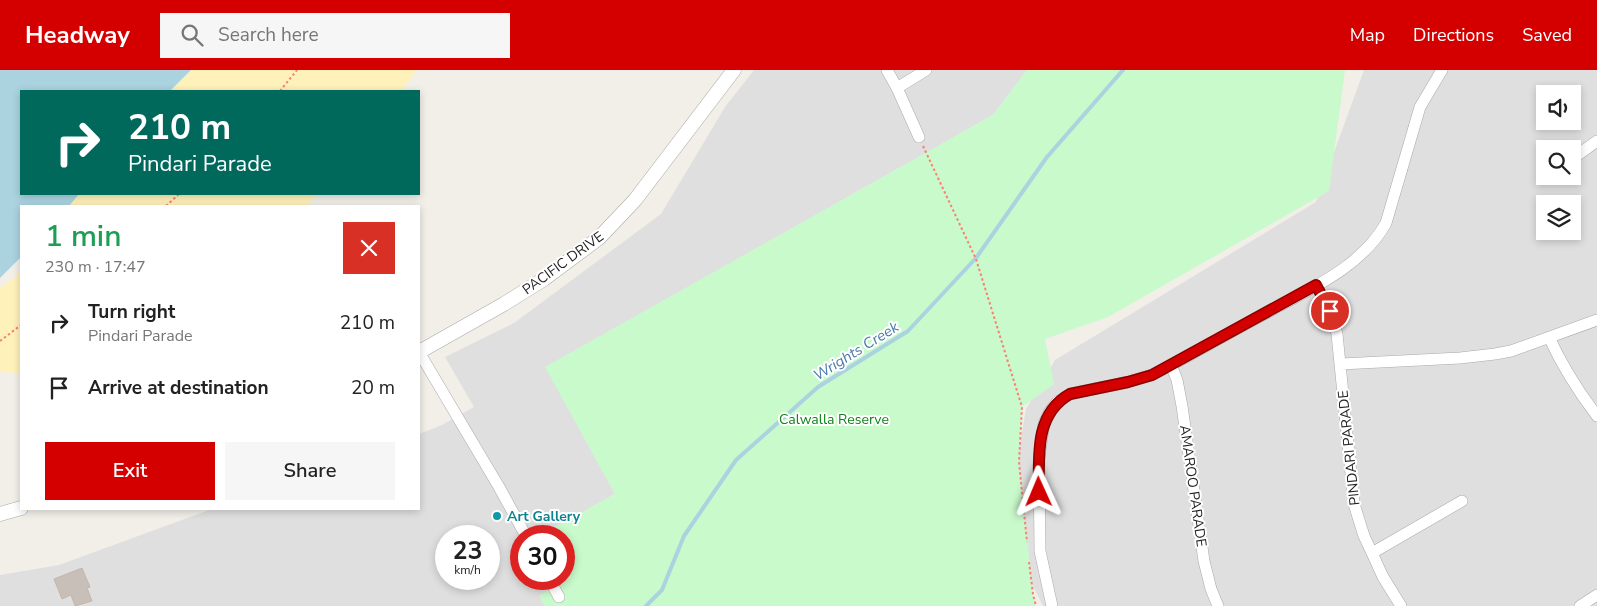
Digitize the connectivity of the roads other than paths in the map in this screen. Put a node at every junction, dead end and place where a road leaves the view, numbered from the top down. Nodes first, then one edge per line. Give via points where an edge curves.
1 (734, 70) edge
2 (887, 70) edge
3 (926, 70) edge
4 (1442, 70) edge
5 (898, 88) junction
6 (919, 137) road end
7 (1597, 141) edge
8 (1581, 153) edge
9 (1316, 285) junction
10 (1597, 320) edge
11 (1549, 338) junction
12 (420, 351) edge
13 (420, 354) edge
14 (1341, 364) junction
15 (1171, 365) junction
16 (1597, 416) edge
17 (1462, 501) dead end
18 (20, 508) edge
19 (0, 514) edge
20 (520, 525) edge
21 (1372, 553) junction
22 (555, 590) edge
23 (1597, 596) edge
24 (559, 597) dead end
25 (1052, 606) edge
26 (1218, 606) edge
27 (1401, 606) edge
28 (1580, 606) edge

1 - 12 street, PACIFIC DRIVE via 635,200 599,238 544,279
2 - 5 street
3 - 5 street
4 - 9 street via 1420,107 1391,210 1378,238 1351,264
5 - 6 street
7 - 8 street
9 - 14 street, PINDARI PARADE via 1334,322
9 - 15 street
10 - 11 street
11 - 14 street via 1511,351 1477,356
11 - 16 street via 1564,369
13 - 20 street
14 - 21 street, PINDARI PARADE via 1354,504
15 - 25 street via 1140,379 1070,394 1057,402 1044,423 1039,459 1040,551
15 - 26 street, AMAROO PARADE via 1178,380 1204,561
17 - 21 street
18 - 19 street
21 - 27 street, PINDARI PARADE
22 - 24 street
23 - 28 street

